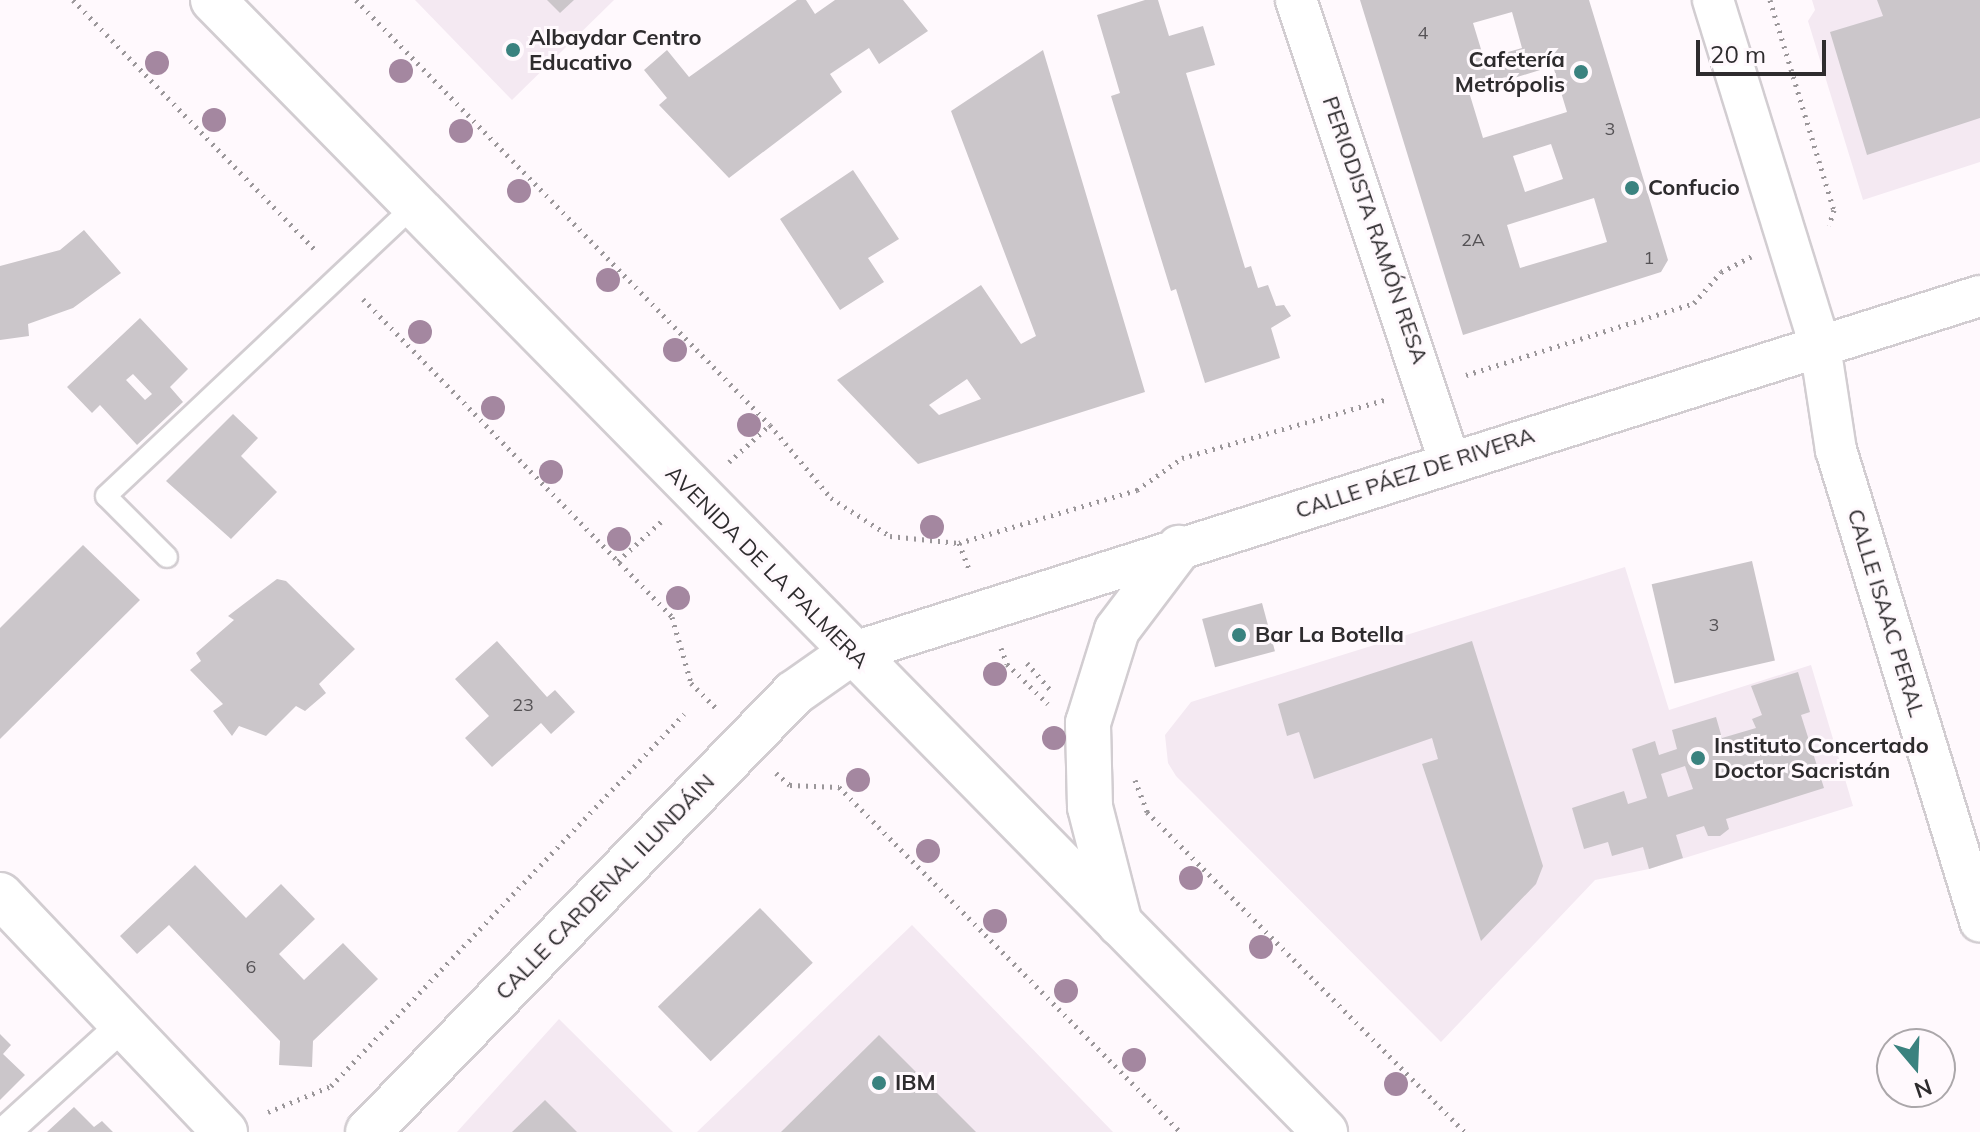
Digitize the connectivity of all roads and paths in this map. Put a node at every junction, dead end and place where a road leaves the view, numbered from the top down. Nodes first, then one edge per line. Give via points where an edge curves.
1 (213, 0) edge
2 (356, 0) edge
3 (1296, 0) edge
4 (1713, 0) edge
5 (1770, 0) edge
6 (414, 206) junction
7 (1827, 230) dead end
8 (1741, 260) dead end
9 (1980, 296) edge
10 (1820, 346) junction
11 (1455, 378) dead end
12 (1391, 398) dead end
13 (1450, 462) junction
14 (1179, 548) junction
15 (167, 557) dead end
16 (618, 561) dead end
17 (851, 653) junction
18 (1027, 663) dead end
19 (1007, 664) dead end
20 (1053, 694) dead end
21 (714, 706) dead end
22 (1056, 712) dead end
23 (684, 714) dead end
24 (1131, 768) dead end
25 (771, 769) dead end
26 (0, 895) edge
27 (1980, 922) edge
28 (1121, 926) junction
29 (123, 1025) junction
30 (268, 1112) dead end
31 (5, 1132) edge
32 (225, 1132) edge
33 (368, 1132) edge
34 (1181, 1132) edge
35 (1325, 1132) edge
36 (1465, 1132) edge

1 - 6 main road, AVENIDA DE LA PALMERA
2 - 12 path via 770,425 831,498 890,536 959,543 1137,490 1182,458
3 - 13 street, PERIODISTA RAMÓN RESA
4 - 10 street, CALLE ISAAC PERAL
5 - 7 path via 1834,210
6 - 15 lane via 106,496
6 - 17 main road, AVENIDA DE LA PALMERA
8 - 11 path via 1721,272 1694,303
9 - 10 street, CALLE PÁEZ DE RIVERA
10 - 13 street, CALLE PÁEZ DE RIVERA
10 - 27 street, CALLE ISAAC PERAL via 1836,450
13 - 14 street, CALLE PÁEZ DE RIVERA
14 - 17 street, CALLE PÁEZ DE RIVERA
14 - 28 main road via 1117,630 1088,723 1090,807
16 - 21 path via 672,617 691,683
17 - 28 main road, AVENIDA DE LA PALMERA
17 - 33 main road, CALLE CARDENAL ILUNDÁIN via 794,693
18 - 20 path
19 - 22 path
23 - 30 path via 331,1086
24 - 36 path via 1147,812
25 - 34 path via 790,785 839,787
26 - 29 main road
28 - 35 main road, AVENIDA DE LA PALMERA
29 - 31 street
29 - 32 main road

